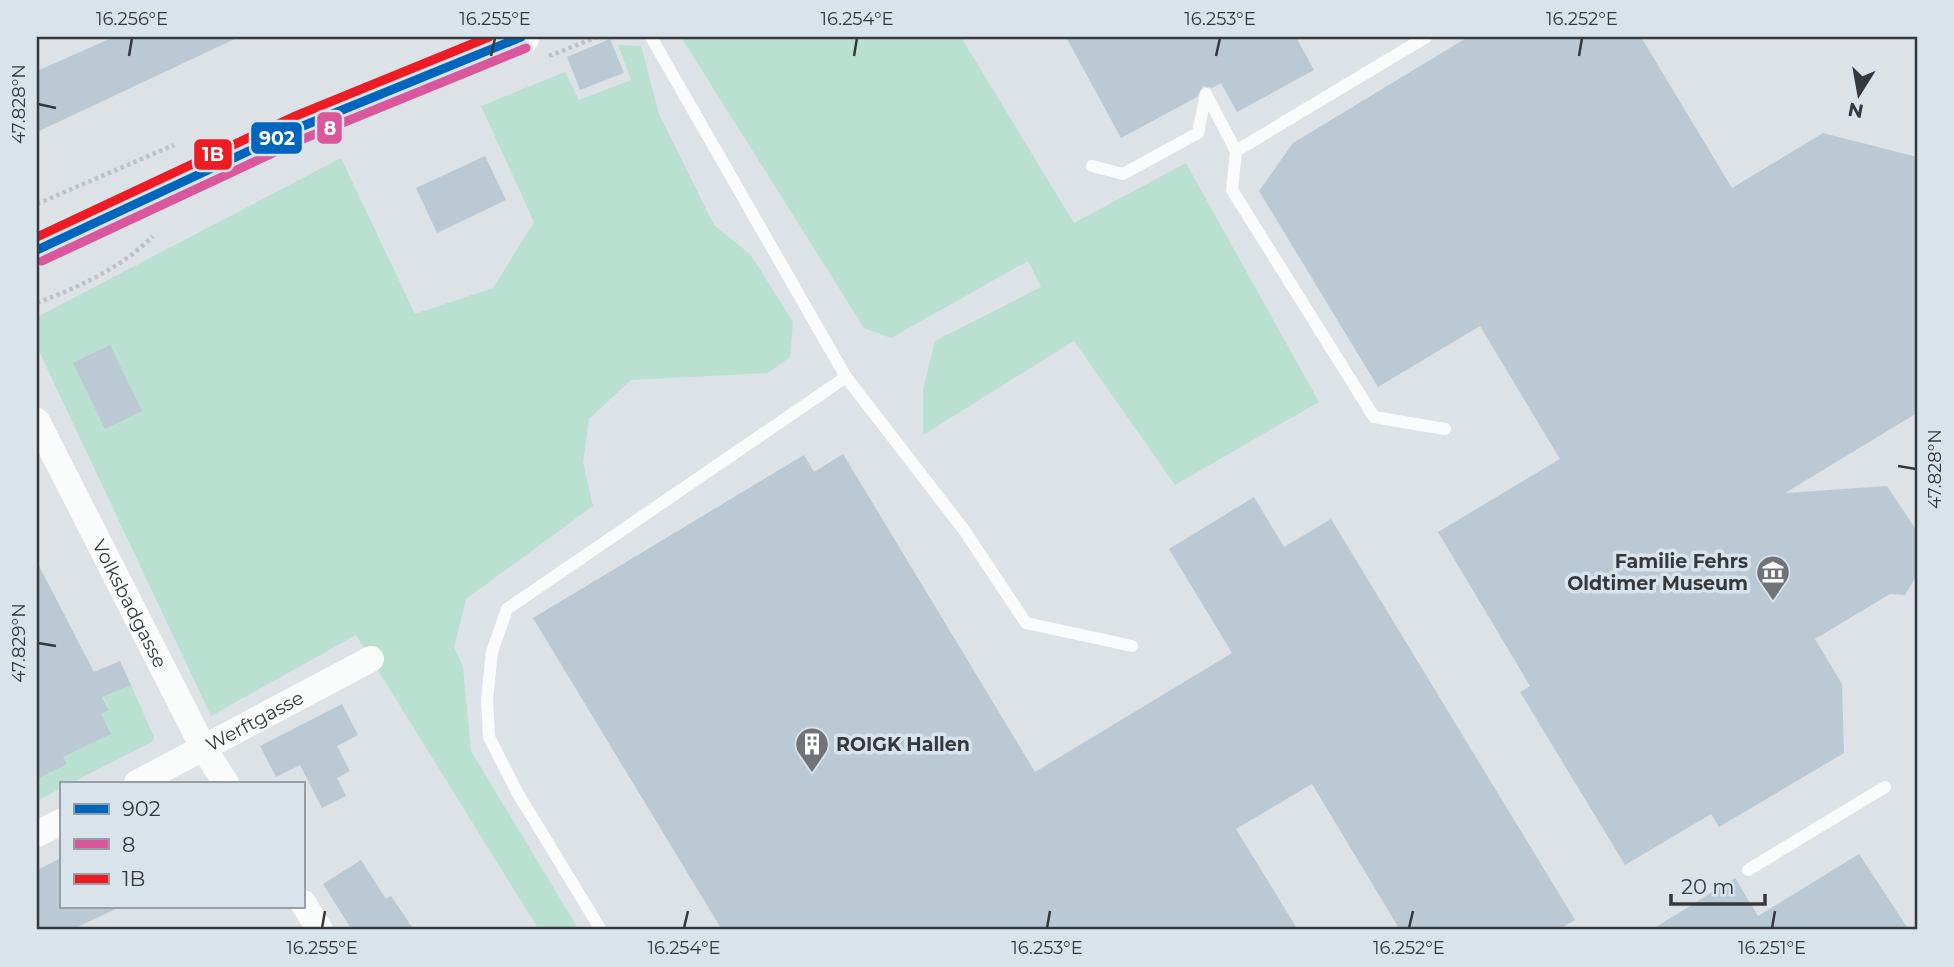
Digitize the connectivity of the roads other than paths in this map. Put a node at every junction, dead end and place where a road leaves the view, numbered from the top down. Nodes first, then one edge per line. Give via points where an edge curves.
1 (521, 37) edge
2 (651, 37) edge
3 (1426, 37) edge
4 (1236, 151) junction
5 (1092, 166) dead end
6 (37, 250) edge
7 (846, 377) junction
8 (37, 421) edge
9 (1445, 429) dead end
10 (1132, 646) dead end
11 (371, 659) dead end
12 (204, 749) junction
13 (139, 782) edge
14 (225, 782) edge
15 (1885, 787) dead end
16 (60, 822) edge
17 (37, 834) edge
18 (1748, 870) dead end
19 (304, 905) edge
20 (320, 930) edge
21 (601, 930) edge

1 - 6 main road via 298,128
2 - 7 lane
3 - 4 lane
4 - 5 lane via 1206,94 1198,133 1177,147 1124,174
4 - 9 lane via 1232,190 1374,417
7 - 10 lane via 964,530 1026,623
7 - 21 lane via 508,610 492,652 489,737
8 - 12 street, Volksbadgasse
11 - 12 street, Werftgasse
12 - 13 street, Werftgasse
12 - 14 street, Volksbadgasse
15 - 18 lane
16 - 17 street
19 - 20 street

